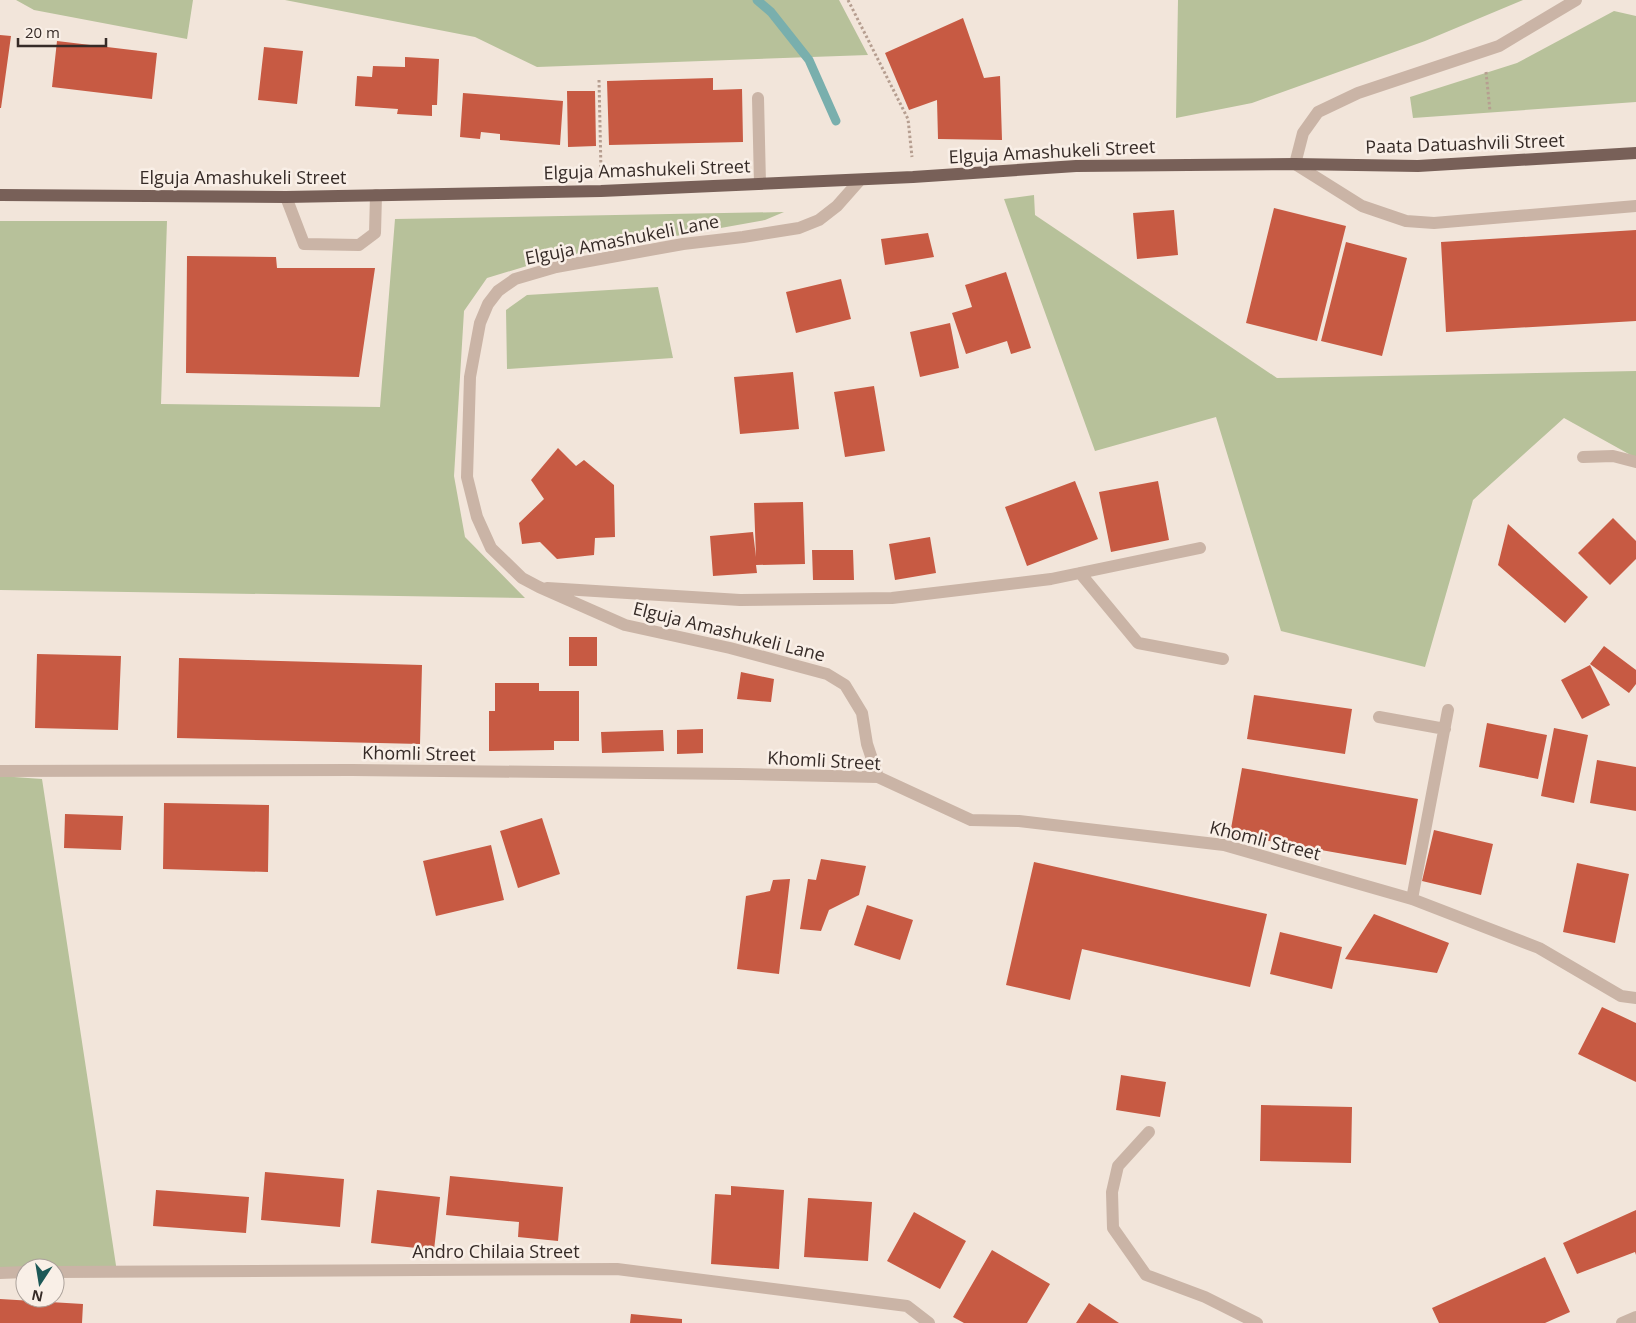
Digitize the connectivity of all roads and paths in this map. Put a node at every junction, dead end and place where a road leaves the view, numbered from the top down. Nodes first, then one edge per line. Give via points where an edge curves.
1 (848, 0) edge
2 (1576, 0) edge
3 (1485, 68) dead end
4 (599, 80) dead end
5 (758, 98) dead end
6 (1490, 110) dead end
7 (1636, 153) edge
8 (1295, 164) junction
9 (914, 177) junction
10 (860, 180) junction
11 (760, 184) junction
12 (601, 191) junction
13 (0, 195) edge
14 (376, 195) junction
15 (286, 197) junction
16 (1636, 206) edge
17 (1583, 457) dead end
18 (1636, 462) edge
19 (1200, 548) dead end
20 (1080, 573) junction
21 (539, 588) junction
22 (1223, 659) dead end
23 (1448, 710) dead end
24 (1379, 717) dead end
25 (1445, 729) junction
26 (0, 771) edge
27 (878, 778) junction
28 (1412, 899) junction
29 (1636, 998) edge
30 (1150, 1132) dead end
31 (0, 1272) edge
32 (15, 1272) edge
33 (65, 1272) edge
34 (1636, 1317) edge
35 (929, 1323) edge
36 (1257, 1323) edge
37 (1622, 1323) edge

1 - 9 path via 908,119
2 - 8 street via 1499,46 1358,93 1318,112 1303,133
3 - 6 path
4 - 12 path
5 - 11 street
7 - 8 main road, Paata Datuashvili Street via 1418,166
8 - 9 main road, Elguja Amashukeli Street via 1076,166
8 - 16 street via 1362,206 1406,221 1434,223
9 - 10 main road, Elguja Amashukeli Street
10 - 11 main road, Elguja Amashukeli Street
10 - 21 street, Elguja Amashukeli Lane via 837,206 819,220 799,228 683,244 556,267 515,279 498,291 480,323 470,377 467,477 477,517 491,548 522,578
11 - 12 main road, Elguja Amashukeli Street
12 - 14 main road, Elguja Amashukeli Street
13 - 15 main road, Elguja Amashukeli Street
14 - 15 main road, Elguja Amashukeli Street
14 - 15 street via 375,233 360,245 304,244
17 - 18 street via 1612,456
19 - 20 street
20 - 21 street via 892,598 740,600
20 - 22 street via 1138,643
21 - 27 street, Elguja Amashukeli Lane via 625,625 827,674 845,685 862,713 867,744
23 - 25 street
24 - 25 street
25 - 28 street
26 - 27 street, Khomli Street via 352,770
27 - 28 street, Khomli Street via 971,820 1019,821 1224,845
28 - 29 street, Khomli Street via 1539,948 1621,996
30 - 36 street via 1118,1166 1112,1192 1113,1228 1146,1275 1205,1297
31 - 32 street
33 - 35 street, Andro Chilaia Street via 617,1269 907,1306
34 - 37 street

